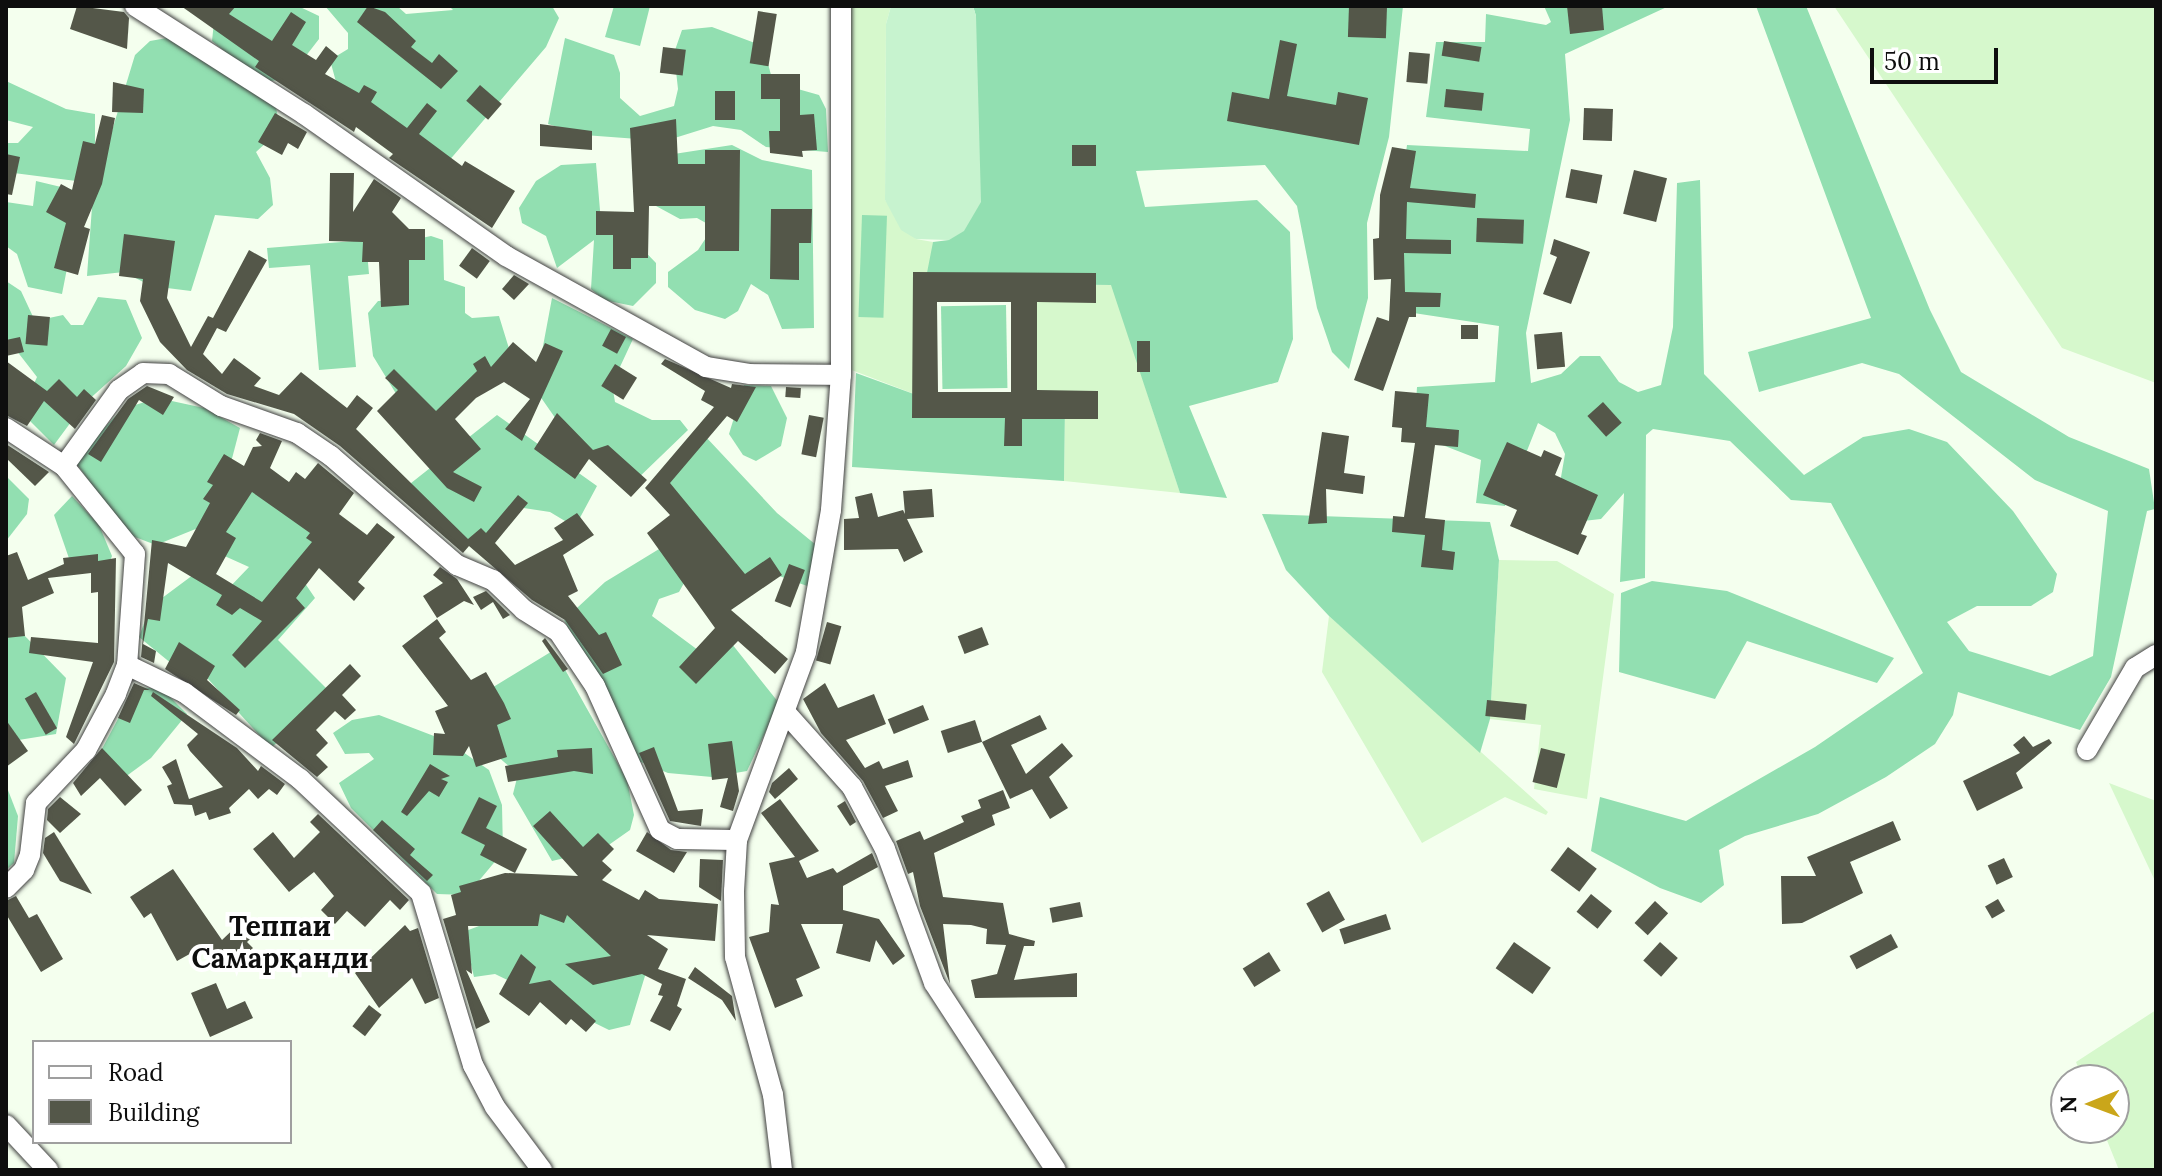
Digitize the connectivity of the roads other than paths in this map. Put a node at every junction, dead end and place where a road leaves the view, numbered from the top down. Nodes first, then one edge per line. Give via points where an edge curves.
1 (135, 6) edge
2 (841, 6) edge
3 (841, 375) junction
4 (6, 428) edge
5 (64, 466) junction
6 (2156, 655) edge
7 (127, 665) junction
8 (785, 712) junction
9 (2087, 750) dead end
10 (737, 840) junction
11 (6, 888) edge
12 (6, 1125) edge
13 (48, 1170) edge
14 (542, 1170) edge
15 (782, 1170) edge
16 (1056, 1170) edge

1 - 3 street via 304,114 506,256 706,367 750,374
2 - 3 street
3 - 8 street via 831,510 806,652
4 - 5 street
5 - 7 street via 135,554
5 - 10 street via 119,390 143,373 169,374 221,406 297,433 447,557 493,580 524,610 558,631 595,686 660,830 677,839
6 - 9 street via 2135,668
7 - 11 street via 86,750 36,803 30,855
7 - 14 street via 185,693 300,779 421,893 473,1065 495,1107
8 - 10 street
8 - 16 street via 852,787 885,849 934,983
10 - 15 street via 735,957 773,1095
12 - 13 street

